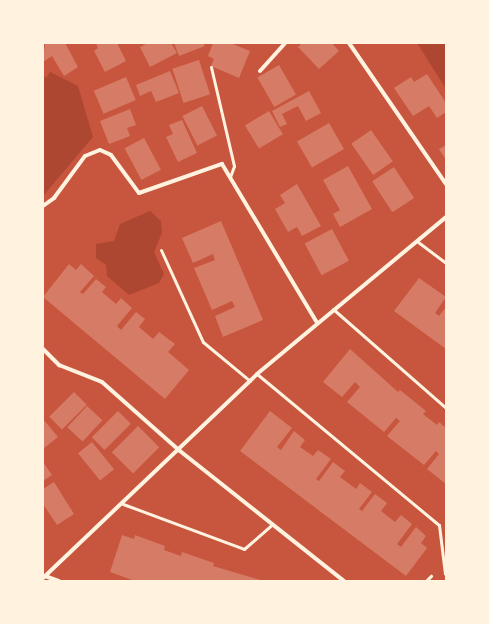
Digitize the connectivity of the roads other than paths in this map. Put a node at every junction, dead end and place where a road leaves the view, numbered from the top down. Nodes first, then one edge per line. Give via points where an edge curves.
1 (285, 43) edge
2 (349, 43) edge
3 (211, 67) dead end
4 (260, 71) dead end
5 (230, 177) junction
6 (446, 184) edge
7 (43, 206) edge
8 (446, 217) edge
9 (418, 242) junction
10 (161, 250) dead end
11 (446, 263) edge
12 (333, 309) junction
13 (316, 321) junction
14 (43, 349) edge
15 (257, 374) junction
16 (250, 381) junction
17 (446, 408) edge
18 (180, 451) junction
19 (123, 504) junction
20 (272, 525) junction
21 (445, 574) dead end
22 (44, 577) edge
23 (59, 581) edge
24 (344, 581) edge

1 - 4 street
2 - 6 street
3 - 5 lane via 234,166
5 - 7 street via 222,164 139,193 111,155 100,150 85,156 54,198
5 - 13 street
8 - 9 street
9 - 11 lane
9 - 12 street
10 - 16 lane via 202,342
12 - 13 street
12 - 17 lane
13 - 15 street
14 - 18 street via 59,365 102,382
15 - 16 street
15 - 21 lane via 439,525
16 - 18 street
18 - 19 street
18 - 20 street
19 - 20 lane via 244,549
19 - 22 street
20 - 24 street
22 - 23 street

